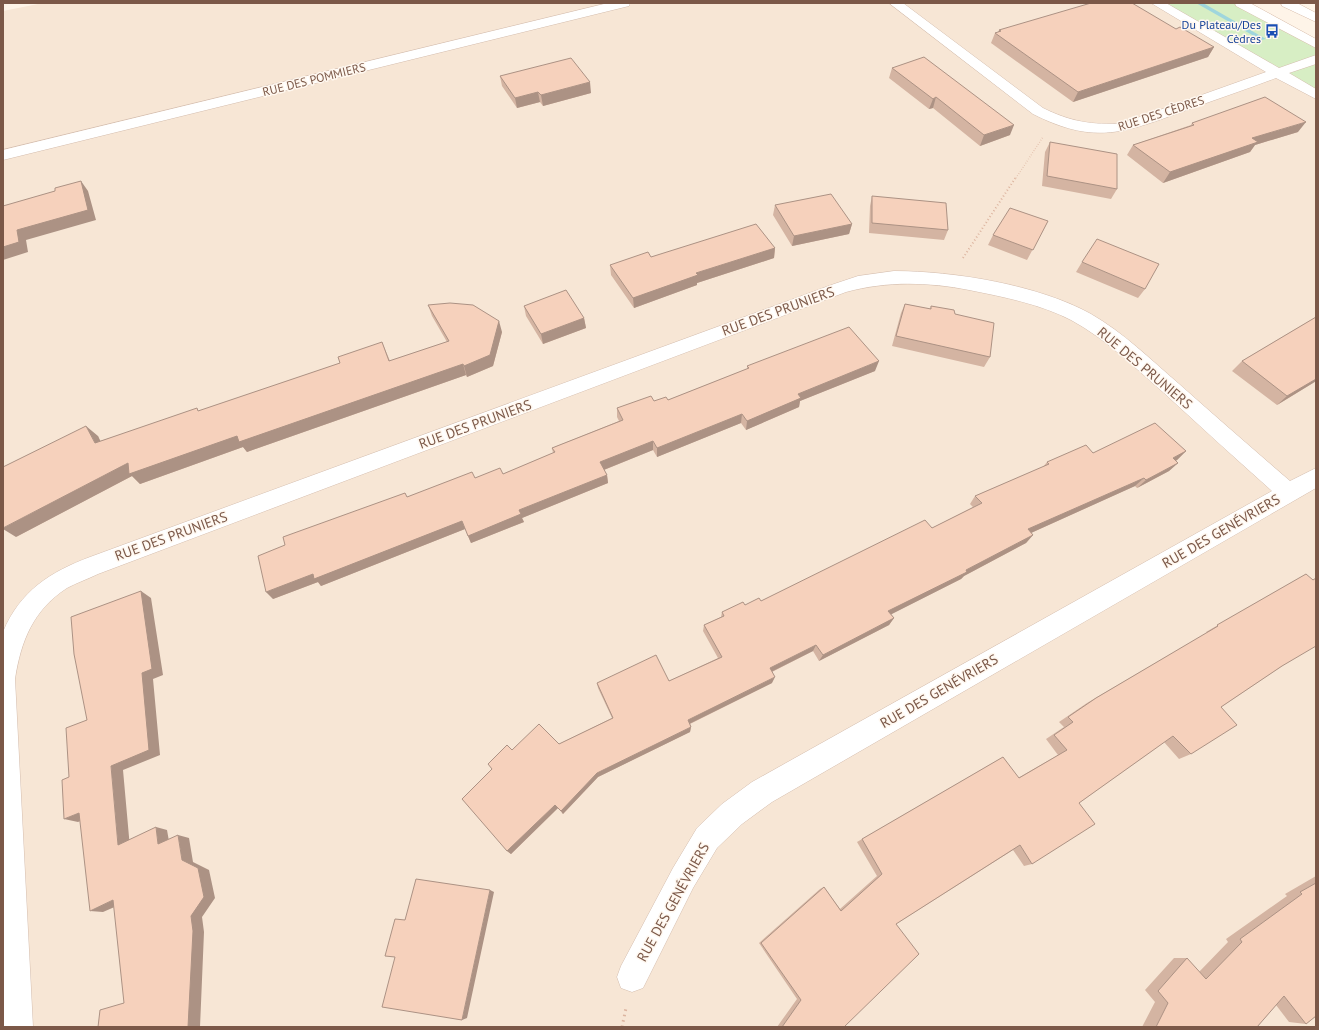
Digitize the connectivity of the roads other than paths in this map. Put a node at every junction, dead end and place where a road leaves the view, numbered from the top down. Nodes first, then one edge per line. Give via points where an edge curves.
1 (624, 3) edge
2 (895, 3) edge
3 (1156, 3) edge
4 (1241, 3) edge
5 (1287, 3) edge
6 (1316, 18) edge
7 (1316, 44) edge
8 (1316, 60) edge
9 (1276, 73) junction
10 (1316, 95) edge
11 (3, 156) edge
12 (1316, 477) edge
13 (1288, 493) junction
14 (632, 977) dead end
15 (17, 1027) edge

1 - 11 street, RUE DES POMMIERS
2 - 9 street, RUE DES CÈDRES via 1038,111 1073,127 1091,130 1125,127
3 - 9 street
4 - 7 street
5 - 6 street
8 - 9 street, RUE DES CÈDRES
9 - 10 street
12 - 13 street, RUE DES GENÉVRIERS
13 - 14 street, RUE DES GENÉVRIERS via 769,788 732,814 707,838 683,878
13 - 15 street, RUE DES PRUNIERS via 1119,342 1096,325 1070,312 1016,294 948,280 887,277 862,280 90,566 59,581 36,600 18,625 7,653 3,679

